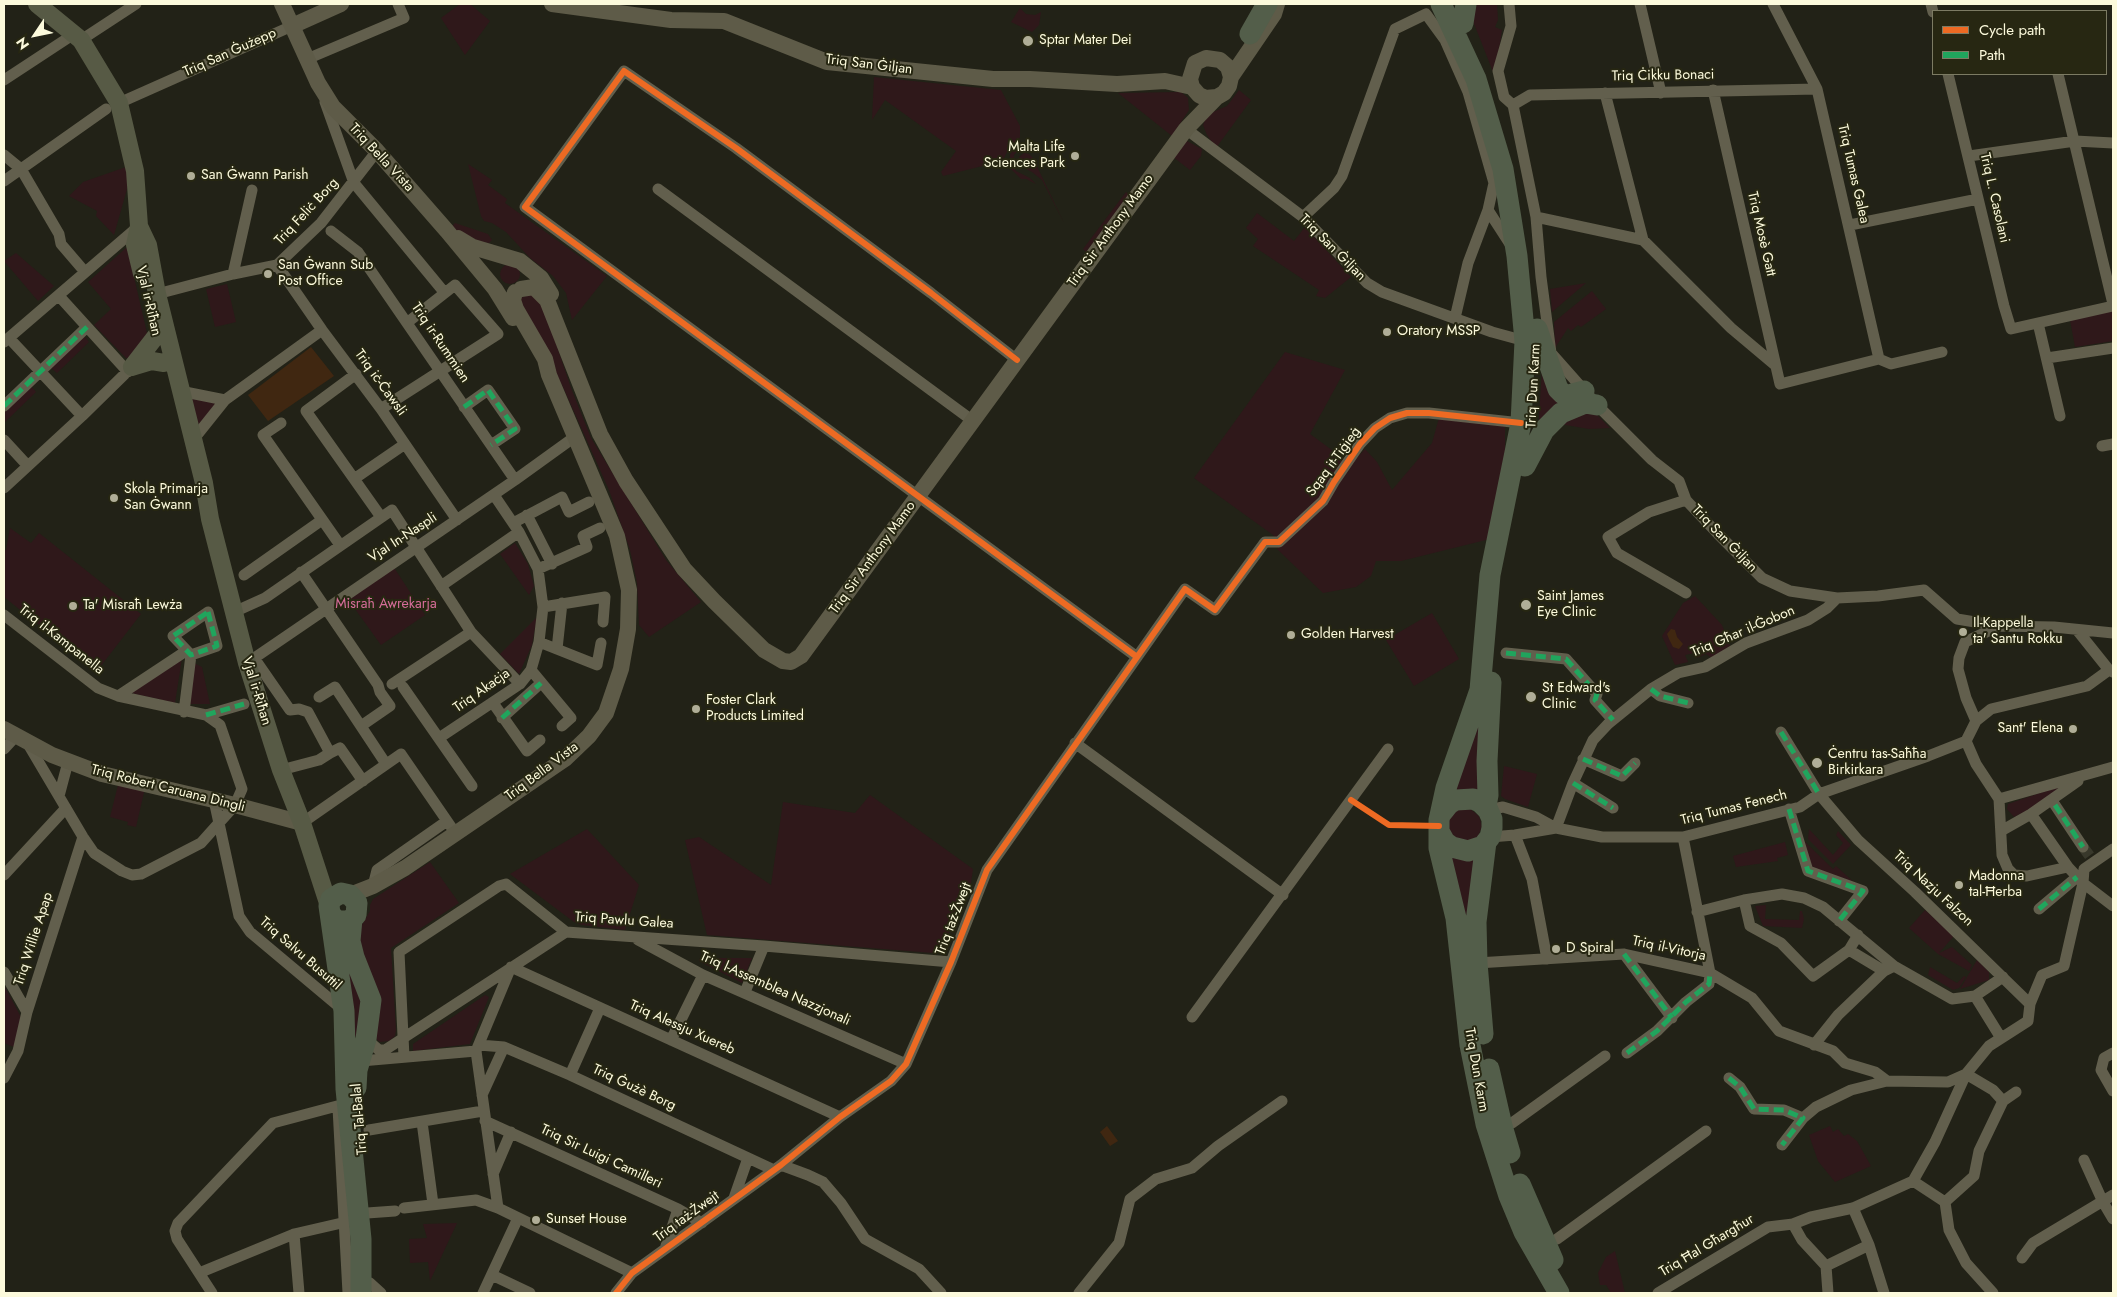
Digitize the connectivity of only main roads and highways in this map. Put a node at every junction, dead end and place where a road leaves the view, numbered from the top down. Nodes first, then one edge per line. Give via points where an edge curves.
1 (37, 4) edge
2 (282, 4) edge
3 (341, 4) edge
4 (552, 4) edge
5 (1267, 4) edge
6 (1276, 4) edge
7 (1454, 4) edge
8 (1433, 9) edge
9 (1465, 13) edge
10 (292, 26) junction
11 (1250, 34) junction
12 (1220, 60) junction
13 (1192, 70) junction
14 (1231, 77) junction
15 (1165, 81) junction
16 (1194, 89) junction
17 (1217, 97) junction
18 (1186, 129) junction
19 (139, 226) junction
20 (447, 231) junction
21 (516, 259) junction
22 (492, 285) junction
23 (518, 290) junction
24 (516, 309) junction
25 (1531, 335) junction
26 (156, 336) junction
27 (565, 345) junction
28 (164, 364) junction
29 (549, 375) junction
30 (1525, 466) junction
31 (210, 519) junction
32 (16, 737) edge
33 (291, 797) junction
34 (1487, 808) junction
35 (252, 810) junction
36 (302, 823) junction
37 (1441, 823) junction
38 (1488, 840) junction
39 (344, 906) junction
40 (371, 1291) edge
41 (1559, 1293) edge
42 (1574, 1293) edge

1 - 19 main road, Vjal ir-Riħan via 77,37 113,106 134,171
2 - 10 main road, Triq Bella Vista
3 - 10 main road, Triq San Ġużepp
4 - 15 main road, Triq San Ġiljan via 670,20 724,21 827,62 993,79 1117,84
5 - 11 highway
6 - 11 main road, Triq Sir Anthony Mamo
6 - 14 main road, Triq Sir Anthony Mamo via 1274,14
7 - 9 highway, Triq Dun Karm
8 - 25 highway, Triq Dun Karm via 1476,79 1503,169
9 - 25 highway, Triq Dun Karm via 1513,165 1527,247
10 - 20 main road, Triq Bella Vista via 318,83 333,107 377,151
11 - 12 main road, Triq Sir Anthony Mamo via 1237,49
12 - 13 main road via 1206,58 1195,63
12 - 14 main road via 1228,67
13 - 15 main road, Triq San Ġiljan
13 - 16 main road, Triq Sir Anthony Mamo via 1190,79
14 - 17 main road, Triq Sir Anthony Mamo via 1229,86
15 - 16 main road, Triq San Ġiljan
16 - 17 main road via 1205,98
16 - 18 main road, Triq Sir Anthony Mamo via 1194,107
17 - 18 main road, Triq Sir Anthony Mamo
18 - 27 main road, Triq Sir Anthony Mamo via 801,656 791,662 764,650 684,569 626,481 600,434
19 - 26 main road, Vjal ir-Riħan via 135,245
19 - 31 main road, Vjal ir-Riħan via 148,245
20 - 21 main road, Triq Bella Vista via 473,247
20 - 22 main road, Triq Bella Vista
21 - 22 main road via 506,257 495,263 489,273
21 - 23 main road via 524,266 527,278
21 - 27 main road, Triq Sir Anthony Mamo via 541,278 554,298
22 - 23 main road via 507,293
22 - 24 main road, Triq Bella Vista
22 - 29 main road, Triq Bella Vista
23 - 24 main road, Triq Bella Vista via 512,300
23 - 27 main road, Triq Sir Anthony Mamo via 534,287 547,300
24 - 29 main road, Triq Bella Vista via 537,343
25 - 30 highway, Triq Dun Karm via 1538,385
25 - 30 highway via 1558,389 1563,394 1590,398 1562,413 1544,430
25 - 37 highway, Triq Dun Karm via 1521,423 1490,575 1480,690 1446,788
26 - 28 main road, Vjal ir-Riħan
26 - 28 main road via 130,370 152,361
28 - 31 main road, Vjal ir-Riħan via 196,485
29 - 39 main road, Triq Bella Vista via 617,536 629,590 628,630 606,713 589,736 565,759 451,827 405,868
30 - 34 highway, Triq Dun Karm via 1501,586 1490,691
31 - 33 main road, Vjal ir-Riħan via 234,612
32 - 35 main road, Triq Robert Caruana Dingli via 102,774
33 - 35 main road, Triq Robert Caruana Dingli via 283,806
33 - 36 main road, Vjal ir-Riħan
34 - 37 highway via 1473,799 1456,800 1449,804
34 - 38 highway, Triq Dun Karm via 1492,819
35 - 36 main road, Triq Robert Caruana Dingli
36 - 39 main road, Vjal ir-Riħan via 313,860
37 - 38 highway via 1445,842 1459,851 1473,850
37 - 41 highway, Triq Dun Karm via 1439,848 1456,918 1470,1045 1486,1124 1524,1232
38 - 42 highway, Triq Dun Karm via 1476,922 1483,1043 1502,1126 1522,1190 1552,1258
39 - 40 highway, Triq Tal-Balal via 344,1100 360,1239
39 - 40 highway, Triq Tal-Balal via 354,957 371,1000 356,1084

